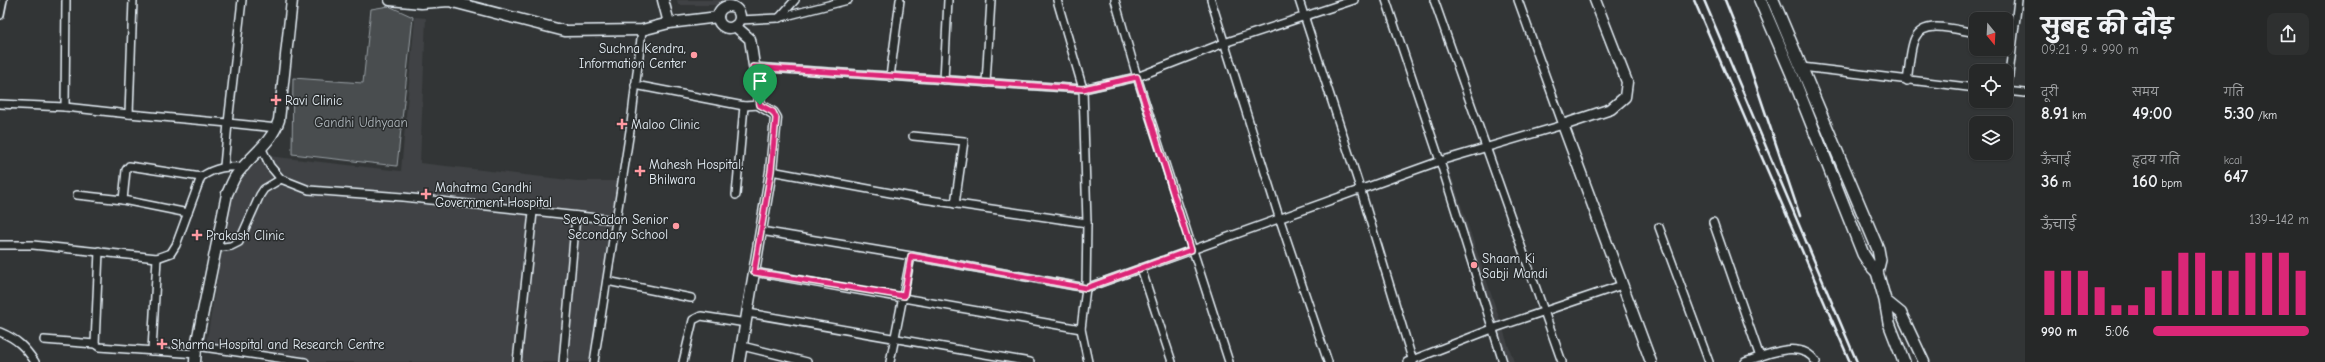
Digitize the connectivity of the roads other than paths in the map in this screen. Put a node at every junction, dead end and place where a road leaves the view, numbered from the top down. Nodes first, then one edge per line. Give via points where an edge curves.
1 (3, 0) edge
2 (66, 0) edge
3 (133, 0) edge
4 (242, 0) edge
5 (292, 0) edge
6 (390, 0) edge
7 (450, 0) edge
8 (663, 0) edge
9 (795, 0) edge
10 (848, 0) edge
11 (900, 0) edge
12 (948, 0) edge
13 (991, 0) edge
14 (1057, 0) edge
15 (1115, 0) edge
16 (1211, 0) edge
17 (1299, 0) edge
18 (1354, 0) edge
19 (1386, 0) edge
20 (1434, 0) edge
21 (1518, 0) edge
22 (1595, 0) edge
23 (1760, 0) edge
24 (1773, 0) edge
25 (2018, 0) edge
26 (737, 3) edge
27 (0, 15) edge
28 (1304, 15) junction
29 (718, 17) junction
30 (778, 18) junction
31 (669, 22) junction
32 (738, 23) junction
33 (2013, 24) edge
34 (642, 30) junction
35 (1969, 32) edge
36 (1224, 43) junction
37 (753, 67) junction
38 (1802, 67) junction
39 (890, 77) junction
40 (1137, 77) junction
41 (944, 80) junction
42 (1907, 81) junction
43 (986, 83) junction
44 (635, 85) junction
45 (1969, 87) edge
46 (1083, 89) junction
47 (2013, 92) edge
48 (2025, 93) edge
49 (0, 104) edge
50 (760, 105) junction
51 (744, 106) junction
52 (66, 107) junction
53 (129, 114) junction
54 (228, 123) junction
55 (1563, 125) junction
56 (277, 128) junction
57 (913, 136) dead end
58 (1486, 148) junction
59 (262, 149) junction
60 (1440, 161) junction
61 (224, 166) junction
62 (245, 167) junction
63 (771, 171) junction
64 (201, 177) junction
65 (280, 179) junction
66 (1361, 191) junction
67 (76, 195) dead end
68 (736, 195) dead end
69 (123, 200) junction
70 (955, 204) junction
71 (533, 212) junction
72 (188, 213) junction
73 (576, 216) junction
74 (1279, 217) junction
75 (616, 220) junction
76 (1714, 222) dead end
77 (1087, 223) junction
78 (1659, 227) dead end
79 (761, 231) junction
80 (0, 246) edge
81 (216, 248) junction
82 (1191, 250) junction
83 (99, 251) junction
84 (911, 256) junction
85 (157, 258) junction
86 (1141, 268) junction
87 (754, 272) junction
88 (1877, 272) junction
89 (607, 282) junction
90 (1622, 285) junction
91 (1086, 288) junction
92 (904, 296) junction
93 (691, 298) dead end
94 (1885, 300) junction
95 (1543, 312) junction
96 (747, 318) junction
97 (1081, 329) junction
98 (1492, 329) junction
99 (0, 332) edge
100 (896, 338) junction
101 (44, 340) dead end
102 (95, 344) junction
103 (742, 346) junction
104 (152, 351) junction
105 (196, 354) edge
106 (1760, 357) junction
107 (1411, 361) edge
108 (35, 362) edge
109 (305, 362) edge
110 (517, 362) edge
111 (563, 362) edge
112 (594, 362) edge
113 (684, 362) edge
114 (739, 362) edge
115 (807, 362) edge
116 (890, 362) edge
117 (1030, 362) edge
118 (1088, 362) edge
119 (1172, 362) edge
120 (1229, 362) edge
121 (1328, 362) edge
122 (1502, 362) edge
123 (1562, 362) edge
124 (1652, 362) edge
125 (1709, 362) edge
126 (1745, 362) edge
127 (1816, 362) edge
128 (1904, 362) edge
129 (1924, 362) edge

1 - 27 street
2 - 52 street
3 - 53 street
4 - 54 street
5 - 56 street
6 - 7 street via 421,3
7 - 34 street via 565,31
8 - 31 street
9 - 30 street
10 - 30 street
11 - 39 street
12 - 41 street
13 - 43 street
14 - 46 street
15 - 40 street
16 - 36 street
17 - 28 street
18 - 28 street
19 - 60 street
20 - 58 street
21 - 55 street
22 - 55 street via 1627,82 1625,97 1611,109
23 - 88 main road via 1792,72 1863,254
24 - 38 main road
25 - 33 street
26 - 29 street via 722,8
26 - 32 street via 740,12
28 - 36 street
28 - 66 street
29 - 31 street
29 - 32 street via 720,23 726,27
30 - 32 street
31 - 34 street
32 - 37 street via 750,39
34 - 44 street
35 - 42 street via 1933,27 1922,31 1915,38
36 - 40 street
36 - 74 street
37 - 39 street
37 - 50 street
38 - 42 street
38 - 88 main road via 1878,249 1880,260
39 - 41 street
40 - 46 street
40 - 82 street
41 - 43 street
42 - 45 street
43 - 46 street
44 - 51 street
44 - 75 street
46 - 77 street
47 - 48 street
49 - 52 street
50 - 51 street
50 - 63 street via 773,112 776,118
51 - 68 street
52 - 53 street
53 - 54 street
54 - 56 street
54 - 61 street
55 - 58 street
55 - 90 street
56 - 59 street
57 - 70 street via 964,142
58 - 60 street
58 - 95 street
59 - 62 street
59 - 65 street
60 - 66 street
60 - 98 street
61 - 62 street
61 - 64 street
62 - 81 street via 236,176 227,194
63 - 70 street
63 - 79 street
64 - 69 street via 129,166 126,170
64 - 72 street
65 - 71 street via 309,190 403,196
65 - 81 street via 264,189 260,195 239,242
66 - 74 street
66 - 107 street
67 - 69 street
69 - 72 street
70 - 77 street
71 - 73 street
71 - 110 street
72 - 85 street via 171,253
73 - 75 street
73 - 111 street
74 - 82 street
74 - 121 street
75 - 89 street
76 - 106 street
77 - 91 street
78 - 125 street
79 - 84 street
79 - 87 street
80 - 83 street via 33,245
81 - 105 street
82 - 86 street
82 - 120 street
83 - 85 street
83 - 102 street
84 - 91 street
84 - 92 street
85 - 104 street
86 - 91 street
86 - 119 street
87 - 92 street
87 - 96 street
88 - 94 main road
89 - 93 street
89 - 112 street
90 - 95 street
90 - 124 street
91 - 97 street
92 - 97 street via 981,313
92 - 100 street
94 - 128 main road via 1889,324
94 - 129 street via 1901,313
95 - 98 street
95 - 123 street
96 - 100 street
96 - 103 street
96 - 113 street via 697,317 693,320
97 - 118 street
98 - 107 street
98 - 122 street
99 - 108 street via 15,338 26,348
100 - 116 street
100 - 117 street
101 - 102 street
102 - 104 street via 99,347
103 - 114 street
103 - 115 street
104 - 105 street
105 - 109 street
106 - 126 street
106 - 127 street via 1790,349 1804,352

